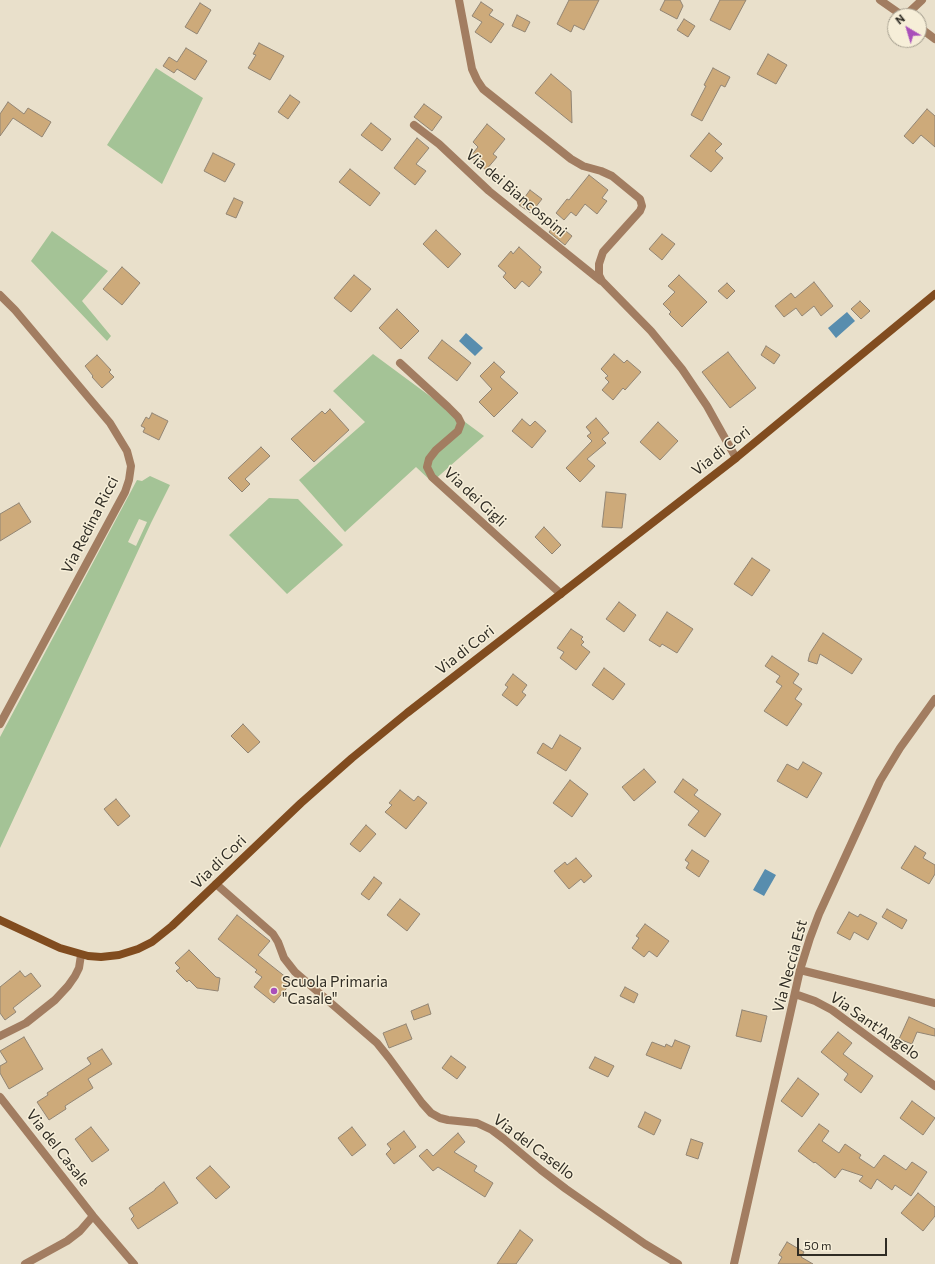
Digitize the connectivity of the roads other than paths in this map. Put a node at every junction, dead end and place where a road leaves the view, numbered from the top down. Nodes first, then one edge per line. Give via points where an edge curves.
1 (458, 0) edge
2 (880, 0) edge
3 (922, 0) edge
4 (892, 8) edge
5 (913, 8) edge
6 (414, 125) dead end
7 (602, 281) junction
8 (935, 294) edge
9 (0, 295) edge
10 (400, 363) dead end
11 (736, 458) junction
12 (561, 594) junction
13 (935, 699) edge
14 (0, 724) edge
15 (216, 884) junction
16 (0, 920) edge
17 (81, 954) junction
18 (800, 970) junction
19 (795, 994) junction
20 (935, 1003) edge
21 (0, 1036) edge
22 (935, 1086) edge
23 (0, 1097) edge
24 (93, 1216) junction
25 (25, 1264) edge
26 (134, 1264) edge
27 (678, 1264) edge
28 (734, 1264) edge

1 - 7 street via 472,69 483,89 571,159 612,176 642,202 640,211 606,248 601,257 598,268
2 - 4 street
3 - 5 street
6 - 7 street, Via dei Biancospini via 439,144 489,191
7 - 11 street, Via dei Biancospini via 682,369 708,406
8 - 11 main road, Via di Cori
9 - 14 street, Via Redina Ricci via 110,423 127,451 131,466 125,492
10 - 12 street, Via dei Gigli via 448,407 461,423 458,431 429,459 427,467 432,478
11 - 12 main road, Via di Cori
12 - 15 main road, Via di Cori via 342,766
13 - 18 street, Via Neccia Est via 900,748 877,788 816,920
15 - 17 main road, Via di Cori via 172,926 144,946 112,956
15 - 27 street, Via del Casello via 273,934 284,958 295,972 377,1043 431,1113 440,1118 477,1124 492,1130 566,1189
16 - 17 main road, Via di Cori via 60,948
17 - 21 street via 79,968 60,996 32,1019
18 - 19 street, Via Neccia Est
18 - 20 street
19 - 22 street, Via Sant'Angelo via 832,1010
19 - 28 street, Via Neccia Est
23 - 24 street, Via del Casale
24 - 25 street via 67,1242
24 - 26 street, Via del Casale

